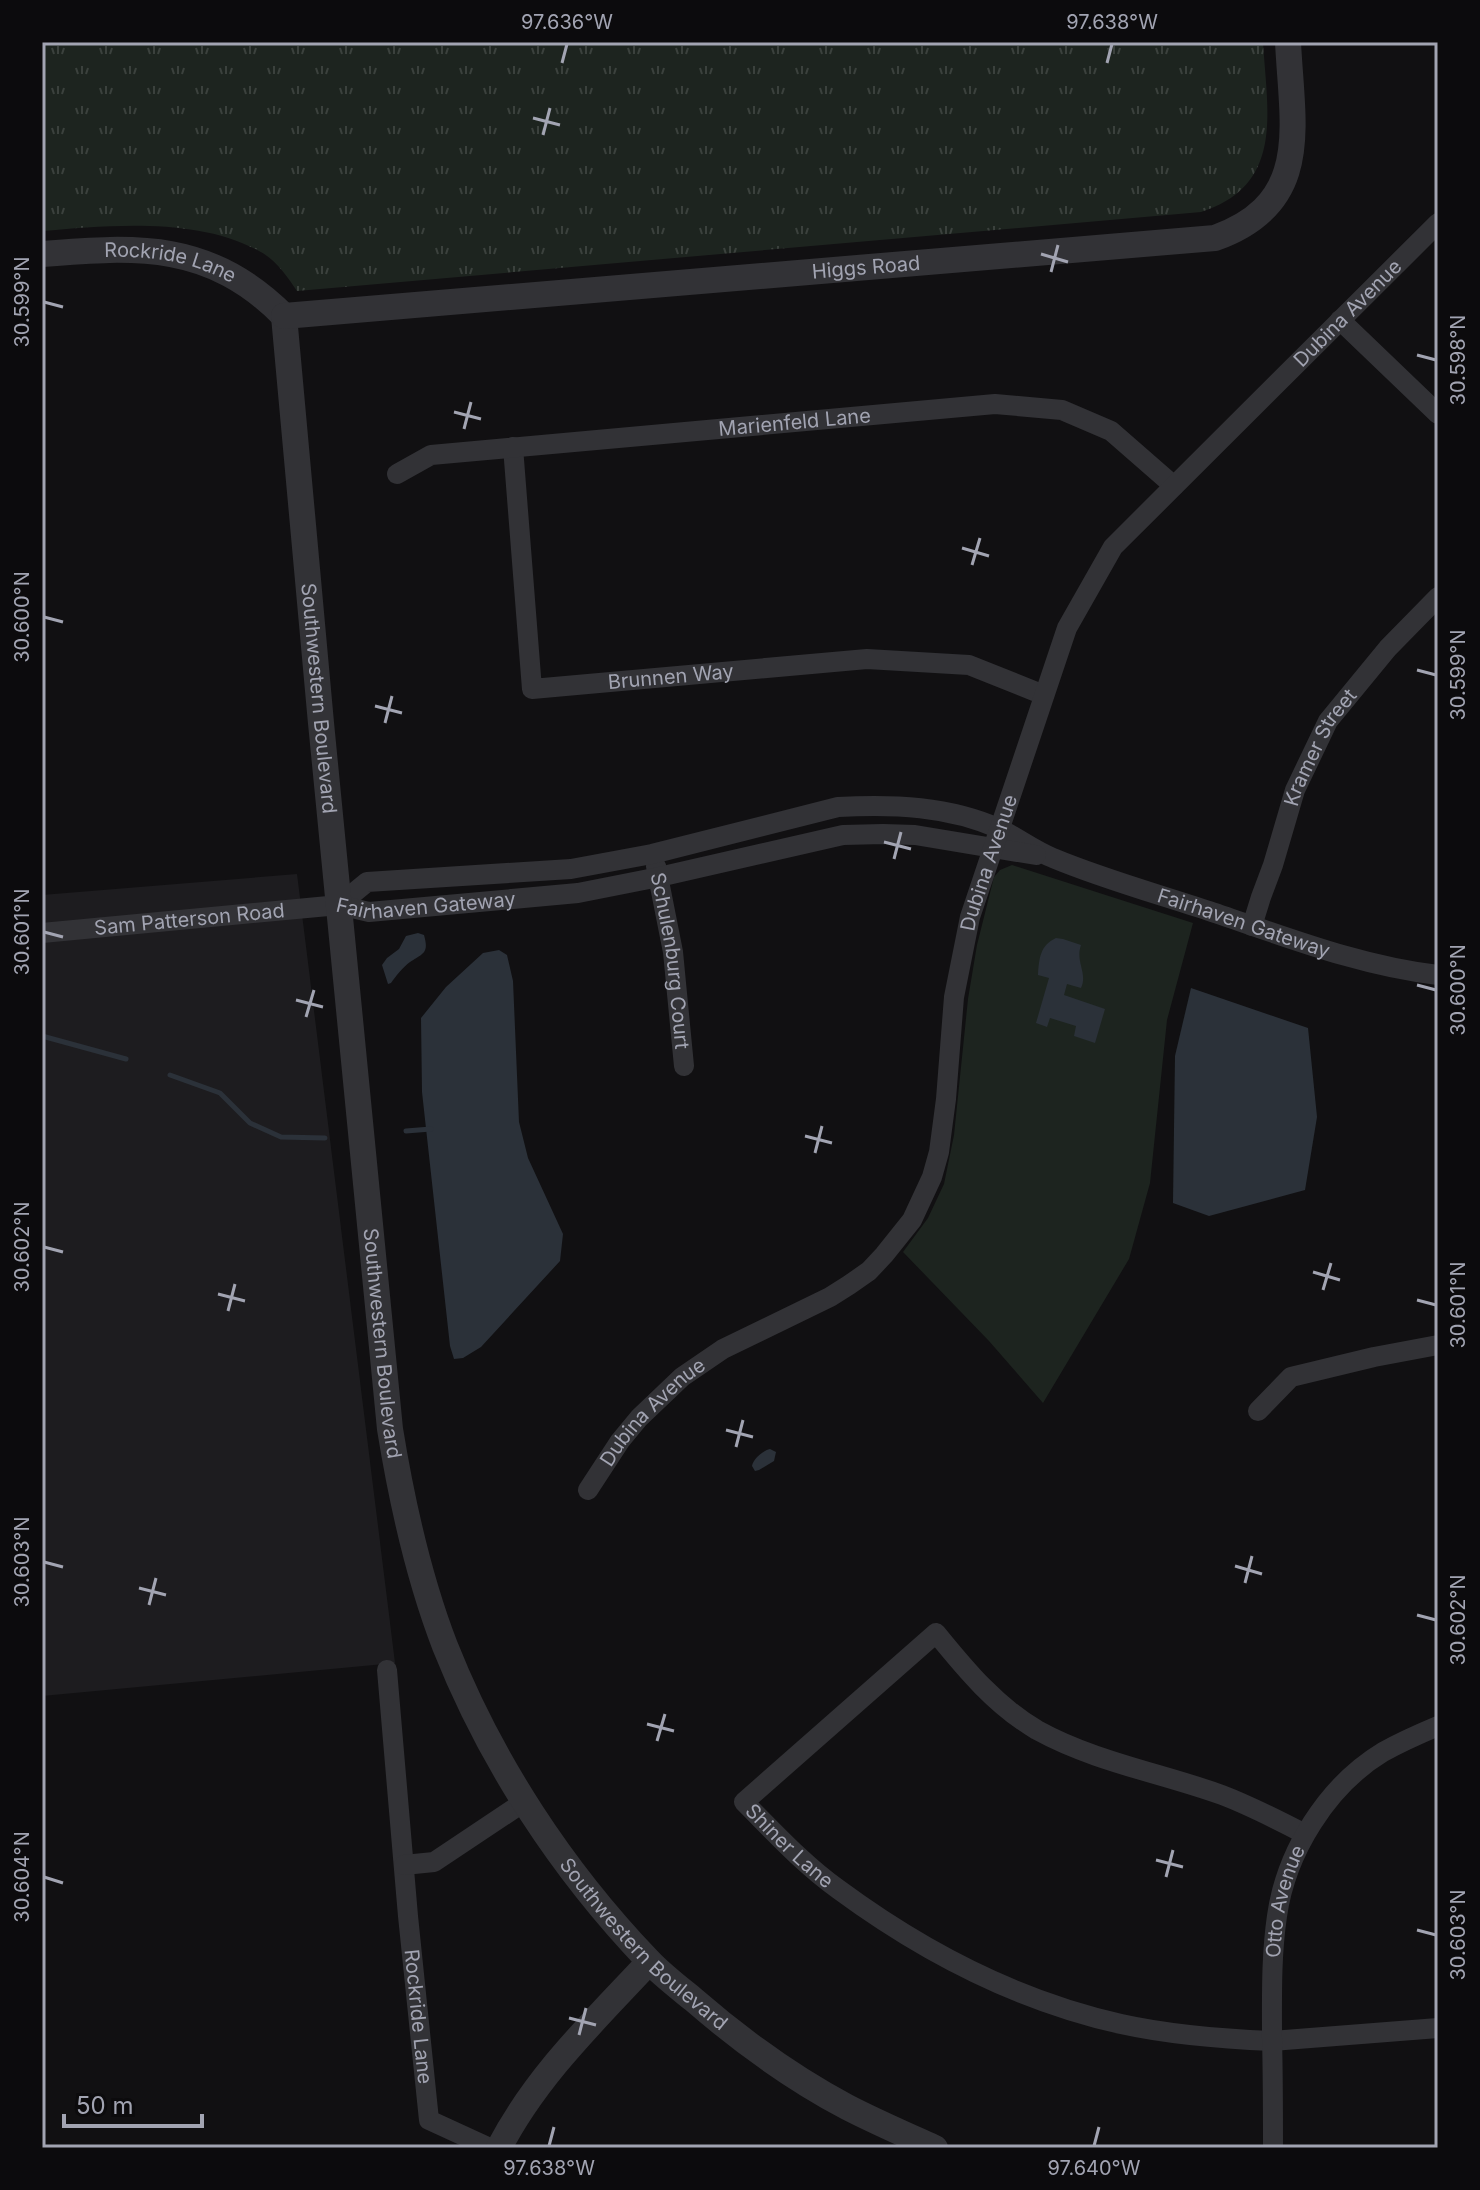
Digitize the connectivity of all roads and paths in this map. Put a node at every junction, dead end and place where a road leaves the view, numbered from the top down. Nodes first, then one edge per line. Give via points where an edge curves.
1 (1288, 42) edge
2 (1438, 223) edge
3 (42, 254) edge
4 (284, 316) junction
5 (1340, 320) junction
6 (1438, 414) edge
7 (513, 447) junction
8 (397, 474) dead end
9 (1174, 486) junction
10 (1438, 597) edge
11 (1044, 695) junction
12 (996, 839) junction
13 (652, 854) junction
14 (659, 877) junction
15 (339, 905) junction
16 (1252, 926) junction
17 (42, 933) edge
18 (1438, 975) edge
19 (684, 1066) dead end
20 (1438, 1345) edge
21 (1258, 1411) dead end
22 (588, 1490) dead end
23 (387, 1670) dead end
24 (1438, 1726) edge
25 (524, 1802) junction
26 (1305, 1834) junction
27 (404, 1865) junction
28 (649, 1962) junction
29 (1438, 2028) edge
30 (1272, 2041) junction
31 (480, 2144) edge
32 (499, 2148) edge
33 (935, 2148) edge
34 (1273, 2148) edge

1 - 4 street, Higgs Road via 1293,143 1286,175 1262,212 1215,238
2 - 5 street, Dubina Avenue
3 - 4 street, Rockride Lane via 125,248 195,259 245,282
4 - 15 street, Southwestern Boulevard
5 - 6 street
5 - 9 street, Dubina Avenue
7 - 8 street, Marienfeld Lane via 431,455
7 - 9 street, Marienfeld Lane via 995,404 1062,410 1111,431
7 - 11 street, Brunnen Way via 532,689 867,659 969,665
9 - 11 street, Dubina Avenue via 1113,547 1067,628
10 - 16 street, Kramer Street via 1328,721 1295,790
11 - 12 street, Dubina Avenue
12 - 13 street, Fairhaven Gateway via 940,810 838,807
12 - 14 street, Fairhaven Gateway via 843,835
12 - 16 street, Fairhaven Gateway
12 - 22 street, Dubina Avenue via 958,970 939,1152 912,1220 869,1271 849,1285 723,1349 682,1377 639,1418
13 - 14 street, Schulenburg Court
13 - 15 street, Fairhaven Gateway via 571,869 367,882
14 - 15 street, Fairhaven Gateway via 578,893 369,912
14 - 19 street, Schulenburg Court via 673,952
15 - 17 street, Sam Patterson Road
15 - 25 street, Southwestern Boulevard via 401,1497 445,1645
16 - 18 street, Fairhaven Gateway via 1380,965
20 - 21 street via 1291,1377
23 - 27 street, Rockride Lane
24 - 26 street, Otto Avenue via 1362,1769
25 - 27 street via 434,1862
25 - 28 street, Southwestern Boulevard via 584,1887
26 - 30 street, Otto Avenue via 1290,1863 1277,1914
26 - 30 street, Shiner Lane via 1248,1805 1070,1746 1035,1728 993,1698 936,1633 744,1802 836,1888 944,1958 1006,1987 1119,2024
27 - 31 street, Rockride Lane via 429,2120
28 - 32 street via 538,2085
28 - 33 street, Southwestern Boulevard via 747,2043 846,2107
29 - 30 street, Shiner Lane
30 - 34 street, Otto Avenue

